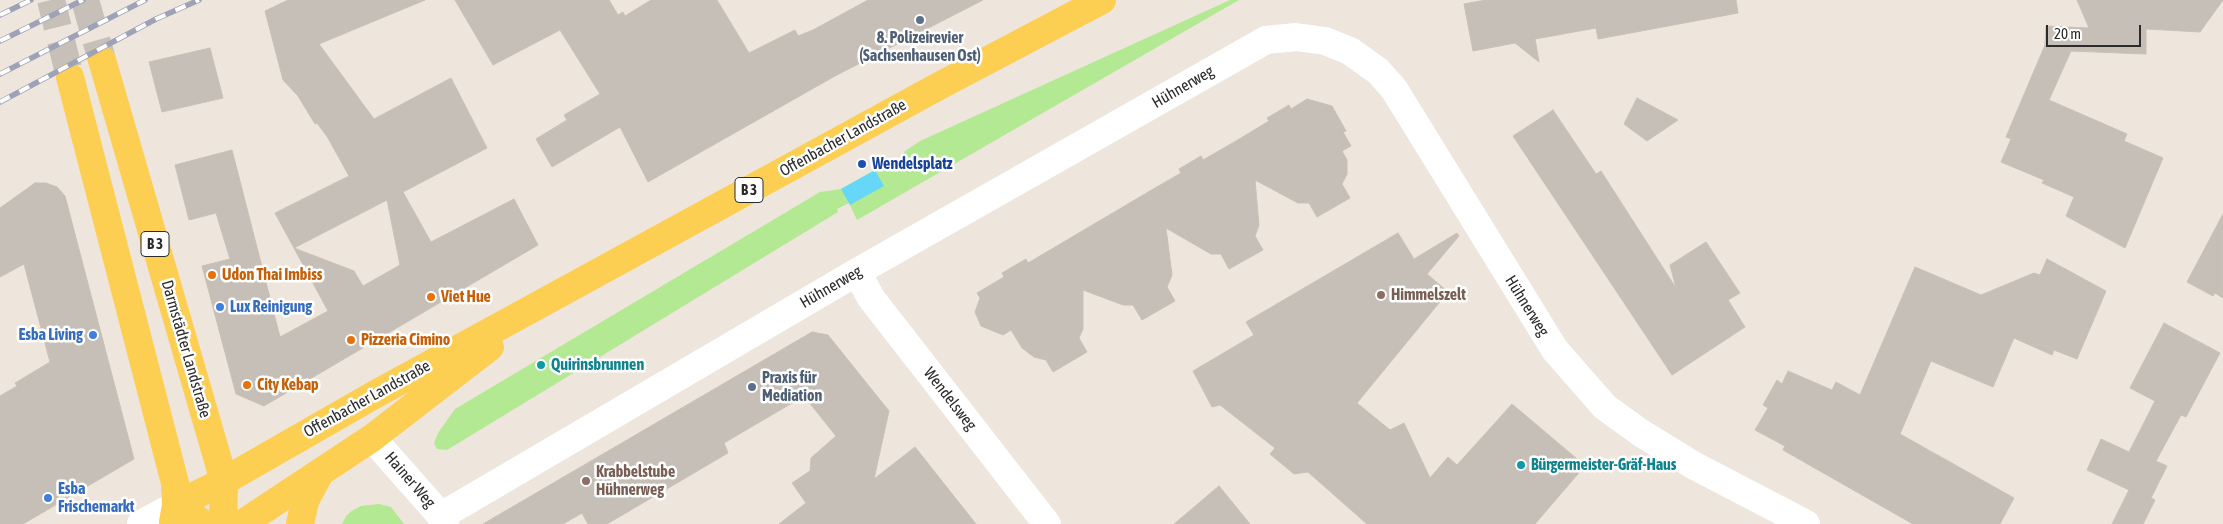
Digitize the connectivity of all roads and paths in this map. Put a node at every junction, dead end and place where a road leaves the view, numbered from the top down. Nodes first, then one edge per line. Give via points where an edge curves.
1 (1102, 0) edge
2 (102, 60) tunnel mouth
3 (70, 77) tunnel mouth
4 (857, 272) junction
5 (559, 294) junction
6 (372, 438) junction
7 (320, 472) junction
8 (224, 480) junction
9 (174, 515) edge
10 (443, 520) edge
11 (141, 524) edge
12 (204, 524) edge
13 (223, 524) edge
14 (242, 524) edge
15 (300, 524) edge
16 (1047, 524) edge
17 (1806, 524) edge

1 - 5 main road, Offenbacher Landstraße / B 3
2 - 8 main road, Darmstädter Landstraße / B 3
3 - 9 main road, B 3 via 158,410 175,483
4 - 10 street, Hühnerweg
4 - 16 street, Wendelsweg via 870,298
4 - 17 street, Hühnerweg via 1266,40 1296,37 1325,41 1357,56 1378,71 1394,89 1555,350 1605,407 1693,465
5 - 6 main road, Offenbacher Landstraße / B 3
5 - 8 main road, Offenbacher Landstraße / B 3
6 - 7 main road, Offenbacher Landstraße / B 3
6 - 10 street, Hainer Weg
7 - 14 main road, Offenbacher Landstraße / B 3
7 - 15 main road via 305,501
8 - 9 main road, Offenbacher Landstraße / B 3
8 - 13 main road, Darmstädter Landstraße / B 3
9 - 11 street
9 - 12 main road

